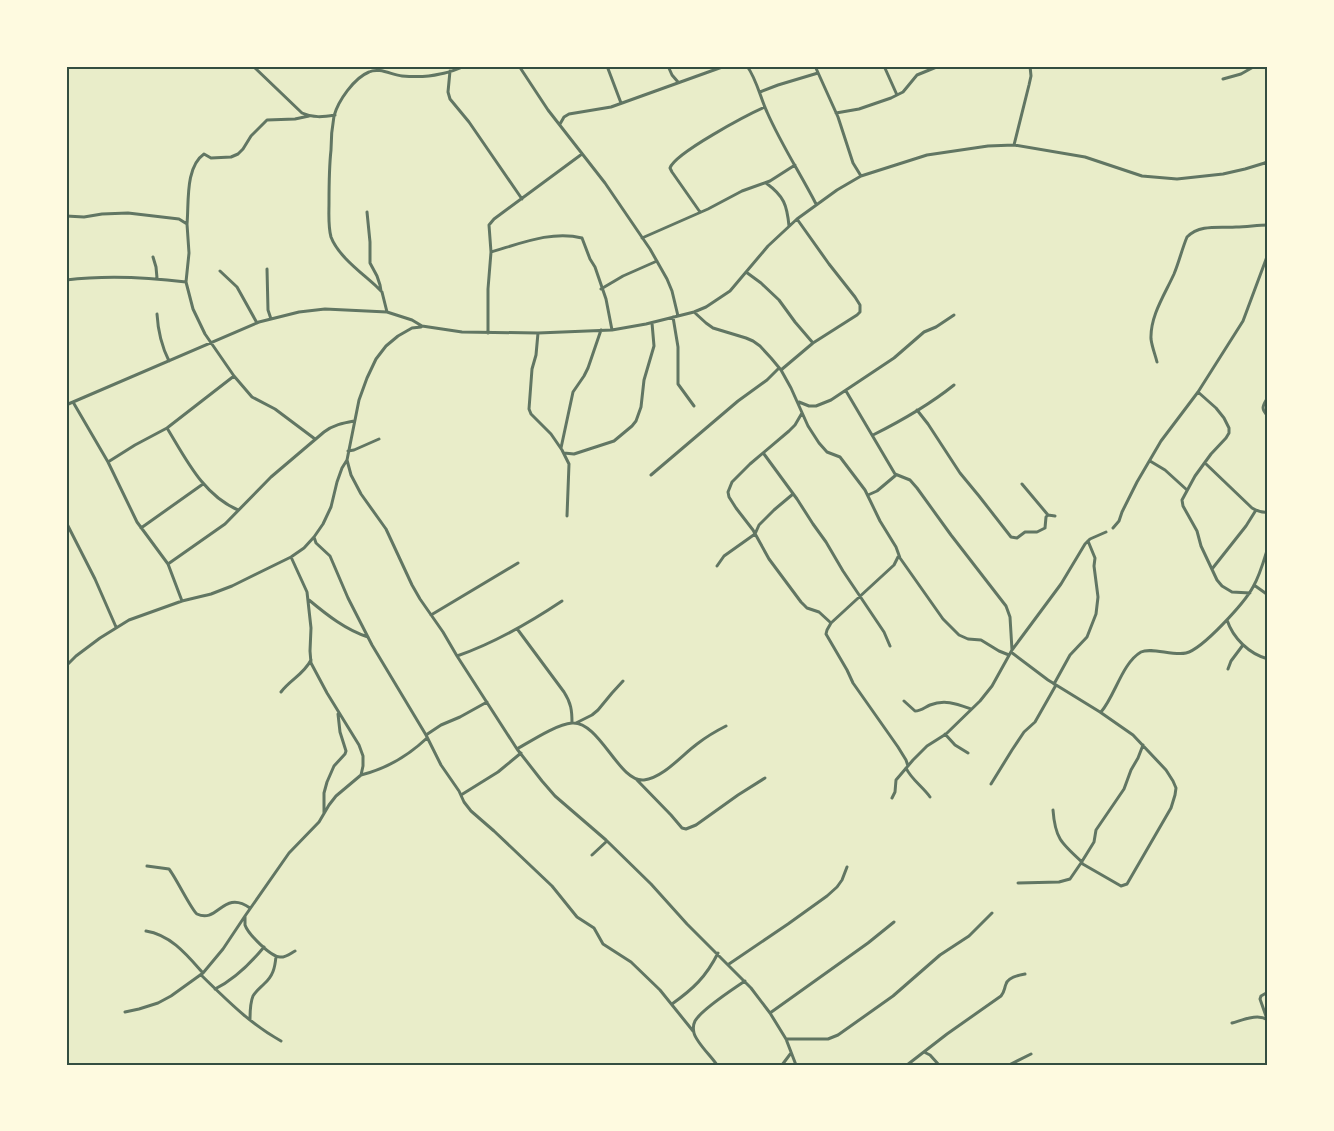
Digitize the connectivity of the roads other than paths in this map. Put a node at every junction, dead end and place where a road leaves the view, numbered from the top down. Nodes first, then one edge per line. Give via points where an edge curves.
1 (253, 66) edge
2 (465, 66) edge
3 (519, 66) edge
4 (607, 66) edge
5 (668, 66) edge
6 (725, 66) edge
7 (747, 66) edge
8 (815, 66) edge
9 (884, 66) edge
10 (939, 66) edge
11 (1030, 66) edge
12 (1255, 66) edge
13 (450, 71) junction
14 (818, 74) junction
15 (1223, 79) dead end
16 (678, 82) junction
17 (760, 92) junction
18 (896, 95) junction
19 (621, 103) junction
20 (765, 107) junction
21 (836, 112) junction
22 (334, 115) junction
23 (308, 116) junction
24 (560, 124) junction
25 (1014, 145) junction
26 (582, 154) junction
27 (1267, 162) edge
28 (795, 165) junction
29 (1268, 168) edge
30 (861, 176) junction
31 (766, 182) junction
32 (522, 198) junction
33 (816, 204) junction
34 (367, 212) dead end
35 (700, 212) junction
36 (66, 216) edge
37 (797, 219) junction
38 (187, 224) junction
39 (1268, 225) edge
40 (789, 226) junction
41 (642, 238) junction
42 (491, 252) junction
43 (1268, 254) edge
44 (153, 257) dead end
45 (657, 261) junction
46 (267, 269) dead end
47 (220, 271) dead end
48 (746, 272) junction
49 (157, 278) junction
50 (66, 280) edge
51 (186, 282) junction
52 (601, 288) junction
53 (381, 292) junction
54 (387, 312) junction
55 (694, 312) junction
56 (157, 314) dead end
57 (954, 315) dead end
58 (678, 316) junction
59 (673, 317) junction
60 (271, 319) junction
61 (652, 322) junction
62 (257, 323) junction
63 (422, 326) junction
64 (601, 330) junction
65 (612, 330) junction
66 (488, 333) junction
67 (538, 333) junction
68 (211, 343) junction
69 (813, 343) junction
70 (169, 362) junction
71 (1157, 362) dead end
72 (780, 369) junction
73 (234, 376) junction
74 (954, 384) dead end
75 (846, 390) junction
76 (1198, 392) junction
77 (1268, 397) edge
78 (73, 402) junction
79 (798, 402) junction
80 (66, 405) edge
81 (694, 406) dead end
82 (918, 410) junction
83 (802, 412) junction
84 (1268, 416) edge
85 (354, 422) junction
86 (167, 428) junction
87 (873, 436) junction
88 (315, 439) junction
89 (379, 440) dead end
90 (348, 451) junction
91 (563, 451) junction
92 (764, 454) junction
93 (347, 460) junction
94 (1150, 461) junction
95 (108, 462) junction
96 (1205, 463) junction
97 (896, 474) junction
98 (651, 475) dead end
99 (203, 484) junction
100 (1022, 484) dead end
101 (1187, 490) junction
102 (793, 494) junction
103 (868, 495) junction
104 (238, 510) junction
105 (1256, 510) junction
106 (1268, 512) edge
107 (1048, 515) junction
108 (567, 516) dead end
109 (1055, 516) dead end
110 (66, 522) edge
111 (141, 528) junction
112 (1113, 528) dead end
113 (1106, 532) dead end
114 (755, 534) junction
115 (314, 537) junction
116 (1088, 541) junction
117 (1268, 547) edge
118 (899, 556) junction
119 (291, 558) junction
120 (518, 563) dead end
121 (168, 564) junction
122 (717, 566) dead end
123 (1212, 569) junction
124 (1254, 585) junction
125 (1250, 593) junction
126 (1268, 595) edge
127 (860, 597) junction
128 (309, 600) junction
129 (182, 601) junction
130 (562, 601) dead end
131 (431, 615) junction
132 (1227, 620) junction
133 (831, 624) junction
134 (116, 627) junction
135 (518, 630) junction
136 (368, 637) junction
137 (1243, 645) junction
138 (890, 646) dead end
139 (1011, 652) junction
140 (458, 656) junction
141 (1268, 659) edge
142 (311, 660) junction
143 (66, 666) edge
144 (1228, 669) dead end
145 (623, 681) dead end
146 (1055, 685) junction
147 (281, 692) dead end
148 (487, 702) junction
149 (904, 702) dead end
150 (971, 709) junction
151 (338, 712) junction
152 (1101, 712) junction
153 (573, 723) junction
154 (726, 726) dead end
155 (945, 734) junction
156 (427, 736) junction
157 (1143, 745) junction
158 (517, 749) junction
159 (968, 753) dead end
160 (521, 754) junction
161 (907, 767) junction
162 (361, 775) junction
163 (765, 778) dead end
164 (636, 780) junction
165 (991, 784) dead end
166 (461, 795) junction
167 (930, 797) dead end
168 (892, 798) dead end
169 (1053, 810) dead end
170 (324, 813) junction
171 (608, 842) junction
172 (592, 855) dead end
173 (1082, 863) junction
174 (147, 866) dead end
175 (847, 867) dead end
176 (1018, 883) dead end
177 (250, 908) junction
178 (992, 913) dead end
179 (245, 916) junction
180 (894, 922) dead end
181 (146, 931) dead end
182 (264, 947) junction
183 (295, 951) dead end
184 (718, 954) junction
185 (276, 956) junction
186 (728, 964) junction
187 (202, 974) junction
188 (1025, 974) dead end
189 (745, 981) junction
190 (215, 989) junction
191 (1268, 992) edge
192 (672, 1004) junction
193 (125, 1012) dead end
194 (770, 1013) junction
195 (250, 1020) junction
196 (1268, 1020) edge
197 (1232, 1023) dead end
198 (693, 1030) junction
199 (786, 1039) junction
200 (281, 1041) dead end
201 (924, 1052) junction
202 (791, 1053) junction
203 (1031, 1054) dead end
204 (717, 1065) edge
205 (782, 1065) edge
206 (796, 1065) edge
207 (907, 1065) edge
208 (939, 1065) edge
209 (1009, 1065) edge

1 - 23 street
2 - 13 street
3 - 24 street
4 - 19 street
5 - 16 street
6 - 16 street
7 - 17 street
8 - 14 street
9 - 18 street
10 - 18 street via 916,75 903,92
11 - 25 street via 1031,76
12 - 15 street
13 - 22 street via 420,76 401,76 375,70 368,72 352,84
13 - 32 street via 450,99
14 - 17 street
14 - 21 street
16 - 19 street
17 - 20 street
18 - 21 street via 877,104
19 - 24 street via 569,114
20 - 28 street
20 - 35 street via 694,147 672,164 672,172
21 - 30 street
22 - 23 street
22 - 53 street via 329,180 331,237 340,253
23 - 38 street via 267,120 235,156 211,158 202,155 191,174
24 - 26 street
25 - 27 street via 1085,157 1142,176 1164,178 1223,174
25 - 30 street via 927,155
26 - 32 street
26 - 41 street
27 - 29 street
28 - 31 street
28 - 33 street
30 - 33 street
31 - 35 street
31 - 40 street via 784,200
32 - 42 street via 489,225
33 - 37 street
34 - 53 street via 370,263
35 - 41 street
36 - 38 street via 128,213 179,219
37 - 40 street
37 - 69 street via 861,308 857,315
38 - 51 street
39 - 71 street via 1205,228 1187,237 1153,326 1151,340
40 - 48 street
41 - 45 street
42 - 52 street via 543,238 579,238 583,240 595,267
42 - 66 street
43 - 76 street via 1243,321
44 - 49 street
45 - 52 street
45 - 58 street via 672,291
46 - 60 street
47 - 62 street via 237,287
48 - 55 street via 730,292
48 - 69 street via 779,300
49 - 50 street
49 - 51 street
51 - 68 street via 193,309
52 - 65 street
53 - 54 street
54 - 60 street via 325,309
54 - 63 street
55 - 58 street
55 - 72 street via 706,324 760,346
56 - 70 street via 158,334
57 - 75 street via 924,332 894,358
58 - 59 street
59 - 61 street
59 - 81 street via 678,347 678,384
60 - 62 street
61 - 65 street
61 - 91 street via 654,346 636,421 614,441 574,454
62 - 68 street
63 - 66 street
63 - 85 street via 398,336 376,359 359,400
64 - 65 street
64 - 67 street
64 - 91 street via 588,368 573,392
66 - 67 street
67 - 91 street via 529,409
68 - 70 street
68 - 73 street
69 - 72 street
70 - 78 street
72 - 79 street
72 - 98 street
73 - 86 street
73 - 88 street via 252,397 275,409
74 - 82 street
75 - 79 street via 816,406
75 - 87 street
76 - 94 street
76 - 96 street via 1216,408 1229,428 1226,438
77 - 84 street via 1263,408
78 - 80 street
78 - 95 street
79 - 83 street
82 - 87 street
82 - 107 street via 960,473 1011,537 1042,530
83 - 92 street via 794,425
83 - 103 street via 824,450 840,457
85 - 88 street via 338,424
85 - 90 street
86 - 95 street
86 - 99 street
87 - 97 street
88 - 104 street
89 - 90 street
90 - 93 street
91 - 108 street via 569,464
92 - 102 street
92 - 114 street via 732,482 728,492
93 - 115 street via 331,507
93 - 131 street via 361,494 386,529 412,585
94 - 101 street
94 - 112 street
95 - 111 street
96 - 101 street
96 - 105 street
97 - 103 street
97 - 139 street via 910,480 917,488 1006,606 1010,617
99 - 104 street
99 - 111 street
100 - 107 street
101 - 123 street via 1183,506
102 - 114 street via 759,525
102 - 127 street
103 - 118 street
104 - 121 street via 225,524
105 - 106 street
105 - 123 street
107 - 109 street
110 - 134 street
111 - 121 street
113 - 116 street
114 - 122 street via 724,556
114 - 133 street via 801,602 819,612
115 - 119 street
115 - 136 street via 316,544 330,556
116 - 139 street
116 - 146 street via 1095,558 1096,614 1087,637 1070,655
117 - 124 street
118 - 127 street via 894,565
118 - 139 street via 943,619 959,635 981,640 999,651
119 - 128 street
119 - 129 street via 218,591
120 - 131 street
121 - 129 street
123 - 125 street via 1227,590
124 - 125 street
124 - 126 street
125 - 132 street
127 - 133 street
127 - 138 street
128 - 136 street via 346,627
128 - 142 street
129 - 134 street
130 - 135 street
131 - 140 street
132 - 137 street
132 - 152 street via 1190,652 1140,653 1130,663
133 - 161 street via 826,630 827,638 853,683 903,755
134 - 143 street
135 - 140 street
135 - 153 street via 570,701
136 - 156 street
137 - 141 street
137 - 144 street
139 - 146 street
139 - 150 street via 992,686
140 - 148 street
142 - 147 street
142 - 151 street
145 - 153 street via 595,713
146 - 152 street
146 - 165 street
148 - 156 street via 441,725
148 - 158 street
149 - 150 street via 915,711 947,702
150 - 155 street
151 - 162 street via 359,745 364,766
151 - 170 street via 346,751 327,782
152 - 157 street via 1128,730
153 - 158 street
153 - 164 street via 587,728
154 - 164 street via 695,745 658,775
155 - 159 street
155 - 161 street via 927,746
156 - 162 street via 415,748 385,766
156 - 166 street
157 - 173 street via 1124,789 1096,830 1094,842
157 - 173 street via 1173,781 1176,788 1171,808 1124,886
158 - 160 street
160 - 166 street
160 - 171 street via 555,796
161 - 167 street via 911,777
161 - 168 street via 896,780
162 - 170 street via 336,796
163 - 164 street via 686,829
166 - 192 street via 471,811 552,886 578,917 594,928 603,944 631,962
169 - 173 street via 1057,836
170 - 177 street via 313,830 289,853
171 - 172 street
171 - 184 street
173 - 176 street via 1070,879 1064,881
174 - 177 street via 168,869 197,914 211,915 234,902
175 - 186 street via 837,888 828,896
177 - 179 street
178 - 199 street via 969,936 838,1035 828,1039
179 - 182 street via 245,925
179 - 187 street
180 - 194 street
181 - 187 street via 156,932 171,941
182 - 185 street
182 - 190 street via 240,972
183 - 185 street via 284,957
184 - 186 street
184 - 192 street via 697,984
185 - 195 street via 270,978 253,997
186 - 189 street
187 - 190 street
187 - 193 street via 158,1003
188 - 201 street via 1008,980 1000,996
189 - 194 street
189 - 198 street via 699,1017
190 - 195 street
191 - 196 street via 1260,998
192 - 198 street
194 - 199 street
195 - 200 street
196 - 197 street via 1258,1016
198 - 204 street via 696,1039
199 - 202 street
201 - 207 street
201 - 208 street
202 - 205 street
202 - 206 street
203 - 209 street

